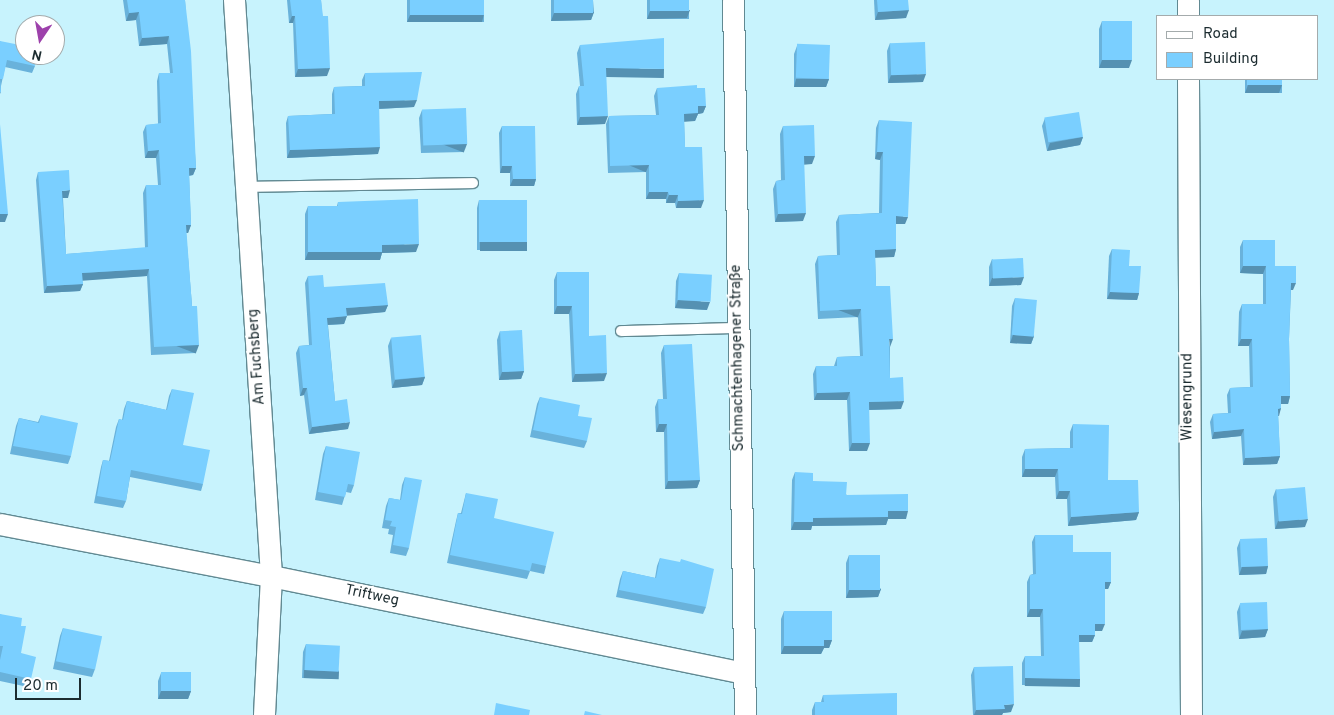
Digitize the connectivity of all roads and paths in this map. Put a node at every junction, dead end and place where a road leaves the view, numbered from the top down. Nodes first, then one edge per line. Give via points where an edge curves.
1 (234, 0) edge
2 (734, 0) edge
3 (1188, 0) edge
4 (1188, 15) edge
5 (1188, 80) edge
6 (473, 184) dead end
7 (246, 187) junction
8 (738, 328) junction
9 (621, 331) dead end
10 (0, 524) edge
11 (271, 576) junction
12 (742, 673) junction
13 (264, 715) edge
14 (745, 715) edge
15 (1191, 715) edge

1 - 7 street, Am Fuchsberg
2 - 8 street, Schmachtenhagener Straße
3 - 4 street
5 - 15 street, Wiesengrund
6 - 7 lane
7 - 11 street, Am Fuchsberg
8 - 9 lane
8 - 12 street, Schmachtenhagener Straße
10 - 11 street, Triftweg
11 - 12 street, Triftweg
11 - 13 street, Am Fuchsberg
12 - 14 street, Schmachtenhagener Straße

